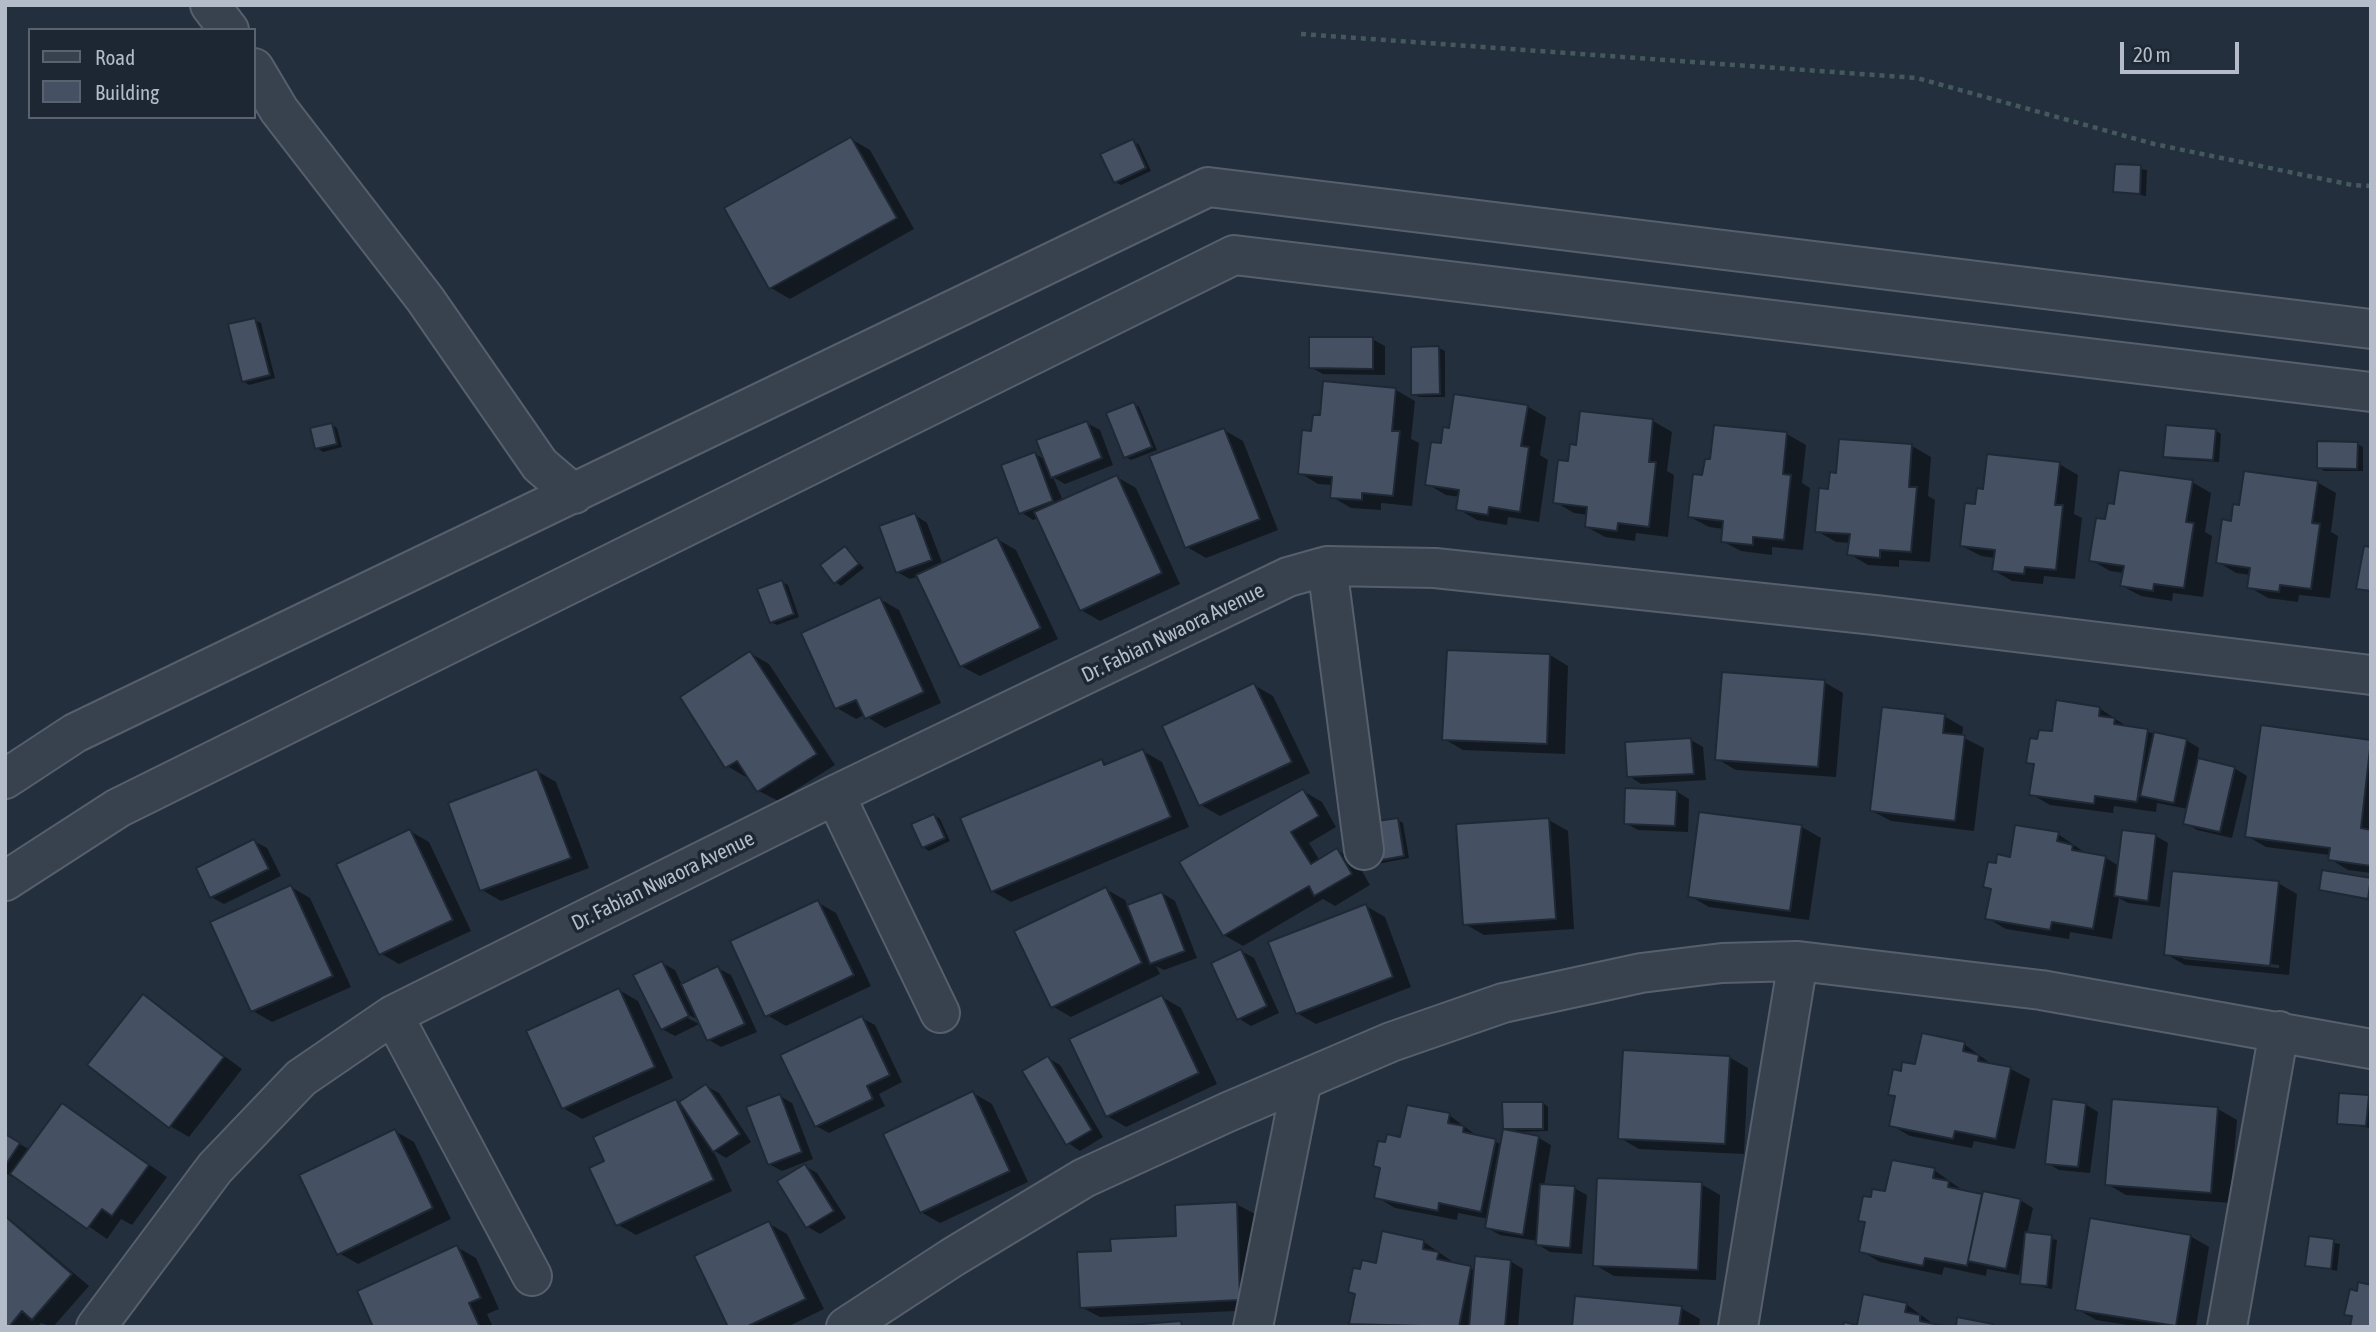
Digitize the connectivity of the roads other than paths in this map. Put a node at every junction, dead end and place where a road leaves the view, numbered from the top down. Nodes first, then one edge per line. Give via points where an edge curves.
1 (210, 5) edge
2 (227, 28) edge
3 (256, 71) edge
4 (2371, 329) edge
5 (2371, 392) edge
6 (574, 494) junction
7 (1327, 566) junction
8 (2371, 675) edge
9 (5, 779) edge
10 (835, 795) junction
11 (1364, 850) dead end
12 (5, 881) edge
13 (1798, 961) junction
14 (940, 1013) dead end
15 (393, 1015) junction
16 (2279, 1031) junction
17 (2371, 1049) edge
18 (1302, 1080) junction
19 (532, 1276) dead end
20 (96, 1327) edge
21 (846, 1327) edge
22 (1253, 1327) edge
23 (1738, 1327) edge
24 (2228, 1327) edge

1 - 2 street
3 - 6 street via 279,110 425,299 540,465
4 - 6 street via 1208,187
5 - 12 street via 1234,255 117,808
6 - 9 street via 75,733
7 - 8 street, Dr. Fabian Nwaora Avenue via 1435,568
7 - 10 street, Dr. Fabian Nwaora Avenue via 1288,577
7 - 11 street
10 - 14 street
10 - 15 street, Dr. Fabian Nwaora Avenue
13 - 16 street via 2041,990
13 - 18 street via 1722,963 1640,974 1503,1003 1391,1042
13 - 23 street
15 - 19 street
15 - 20 street, Dr. Fabian Nwaora Avenue via 300,1078 215,1168
16 - 17 street
16 - 24 street
18 - 21 street via 1084,1178
18 - 22 street

